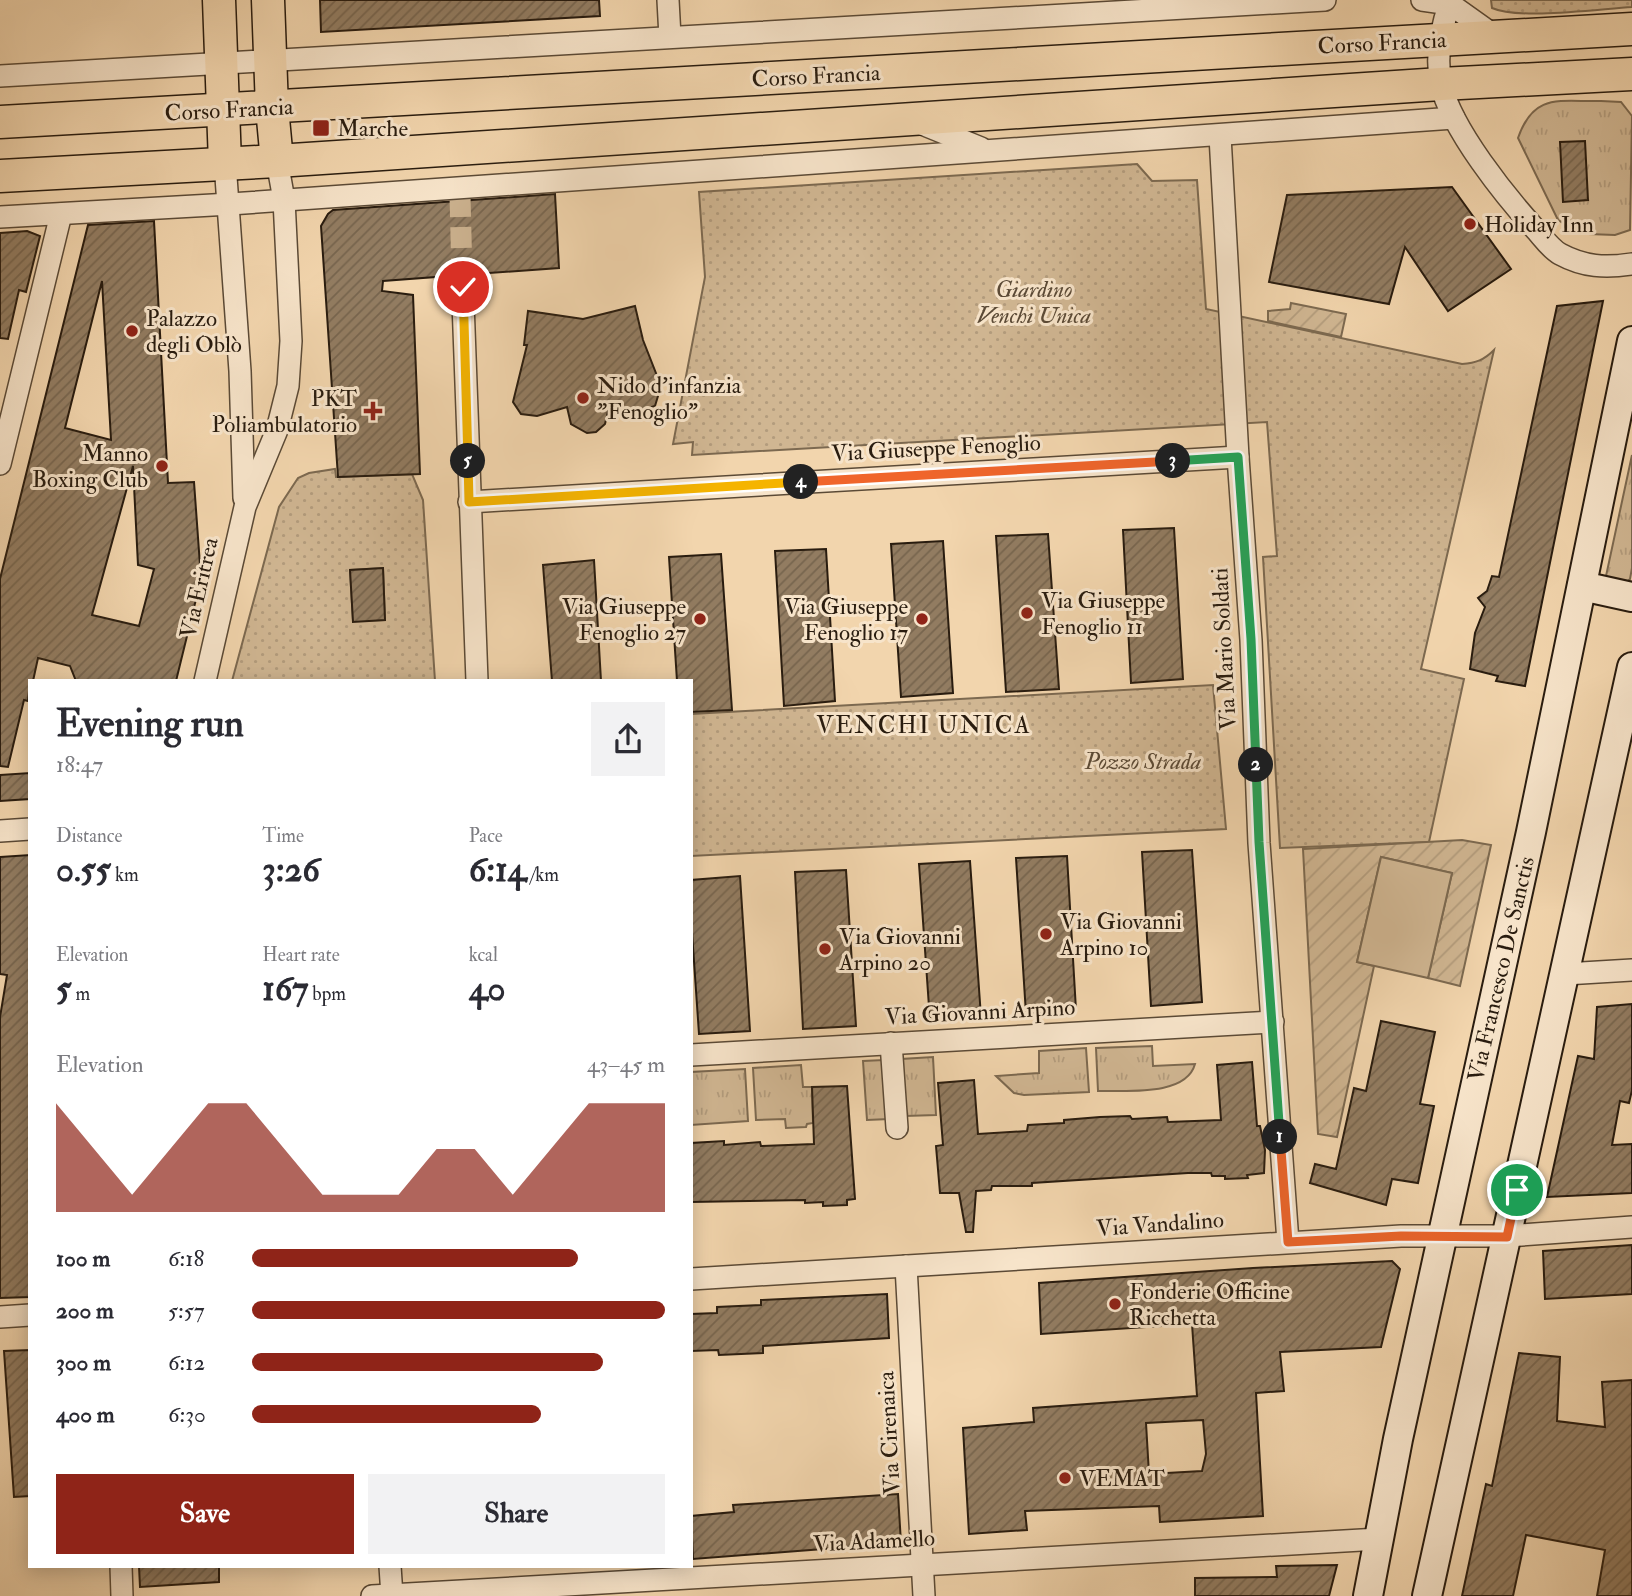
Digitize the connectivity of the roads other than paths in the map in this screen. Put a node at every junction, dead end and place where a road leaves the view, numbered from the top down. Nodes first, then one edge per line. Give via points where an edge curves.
1 (219, 0) edge
2 (268, 0) edge
3 (668, 0) edge
4 (1325, 0) edge
5 (1422, 0) edge
6 (1451, 2) edge
7 (1184, 4) edge
8 (1028, 8) edge
9 (1632, 29) edge
10 (1495, 36) junction
11 (670, 37) junction
12 (1439, 39) junction
13 (270, 60) junction
14 (221, 62) junction
15 (1632, 74) edge
16 (0, 76) edge
17 (1441, 83) junction
18 (272, 108) junction
19 (222, 111) junction
20 (1454, 118) junction
21 (908, 119) junction
22 (0, 122) edge
23 (1220, 136) junction
24 (987, 151) junction
25 (277, 161) junction
26 (225, 163) junction
27 (0, 176) edge
28 (284, 200) junction
29 (230, 204) junction
30 (61, 214) junction
31 (0, 217) edge
32 (1632, 264) edge
33 (462, 275) tunnel mouth
34 (1632, 341) edge
35 (1238, 457) junction
36 (0, 464) edge
37 (469, 502) junction
38 (244, 507) junction
39 (1582, 586) junction
40 (1632, 597) edge
41 (1632, 667) edge
42 (205, 679) edge
43 (477, 679) edge
44 (28, 829) edge
45 (0, 831) edge
46 (1632, 970) edge
47 (1565, 974) junction
48 (1273, 1022) junction
49 (891, 1044) junction
50 (693, 1055) edge
51 (897, 1128) dead end
52 (1632, 1227) edge
53 (1443, 1236) junction
54 (1507, 1237) junction
55 (1288, 1242) junction
56 (906, 1266) junction
57 (693, 1279) edge
58 (28, 1315) edge
59 (0, 1317) edge
60 (1378, 1539) junction
61 (922, 1565) junction
62 (121, 1568) edge
63 (390, 1568) edge
64 (122, 1596) edge
65 (385, 1596) edge
66 (924, 1596) edge
67 (1368, 1596) edge
68 (1427, 1596) edge

1 - 14 main road
2 - 13 main road
3 - 11 street
4 - 7 street, Corso Francia
5 - 6 street, Corso Francia
6 - 10 street
6 - 12 street
7 - 8 street, Corso Francia
8 - 11 street, Corso Francia
9 - 10 main road, Corso Francia
10 - 12 main road, Corso Francia
11 - 13 street, Corso Francia
12 - 17 street
12 - 18 main road, Corso Francia
13 - 14 street, Corso Francia
13 - 18 main road
14 - 16 street, Corso Francia
14 - 19 main road
15 - 17 main road, Corso Francia
17 - 20 street
17 - 21 main road, Corso Francia
18 - 19 main road, Corso Francia
18 - 25 main road
19 - 22 main road, Corso Francia
19 - 26 main road
20 - 23 street, Corso Francia
20 - 32 street via 1509,200 1556,252 1603,267
21 - 24 street, Corso Francia
21 - 25 main road, Corso Francia
23 - 24 street, Corso Francia
23 - 35 street, Via Mario Soldati
24 - 28 street, Corso Francia via 460,192
25 - 26 main road, Corso Francia
25 - 28 street
26 - 27 main road, Corso Francia
26 - 29 street
28 - 29 street, Corso Francia
28 - 38 street via 292,341 288,386 276,430
29 - 30 street, Corso Francia
29 - 38 street
30 - 31 street, Corso Francia
30 - 36 street
33 - 37 street
34 - 39 main road, Via Francesco De Sanctis
35 - 37 street, Via Giuseppe Fenoglio
35 - 48 street, Via Mario Soldati
37 - 43 street
38 - 42 street, Via Eritrea
39 - 40 main road
39 - 53 main road, Via Francesco De Sanctis
41 - 47 main road
44 - 45 street
46 - 47 street
47 - 54 main road
48 - 49 street, Via Giovanni Arpino
48 - 55 street, Via Mario Soldati
49 - 50 street, Via Giovanni Arpino
49 - 51 street
52 - 54 street, Via Vandalino
53 - 54 street, Via Vandalino
53 - 55 street, Via Vandalino
53 - 60 main road, Via Francesco De Sanctis
54 - 68 main road
55 - 56 street, Via Vandalino
56 - 57 street, Via Vandalino
56 - 61 street, Via Cirenaica
58 - 59 street
60 - 61 street, Via Adamello
60 - 67 main road, Via Francesco De Sanctis
61 - 65 street, Via Adamello
61 - 66 street, Via Cirenaica
62 - 64 street
63 - 65 street

